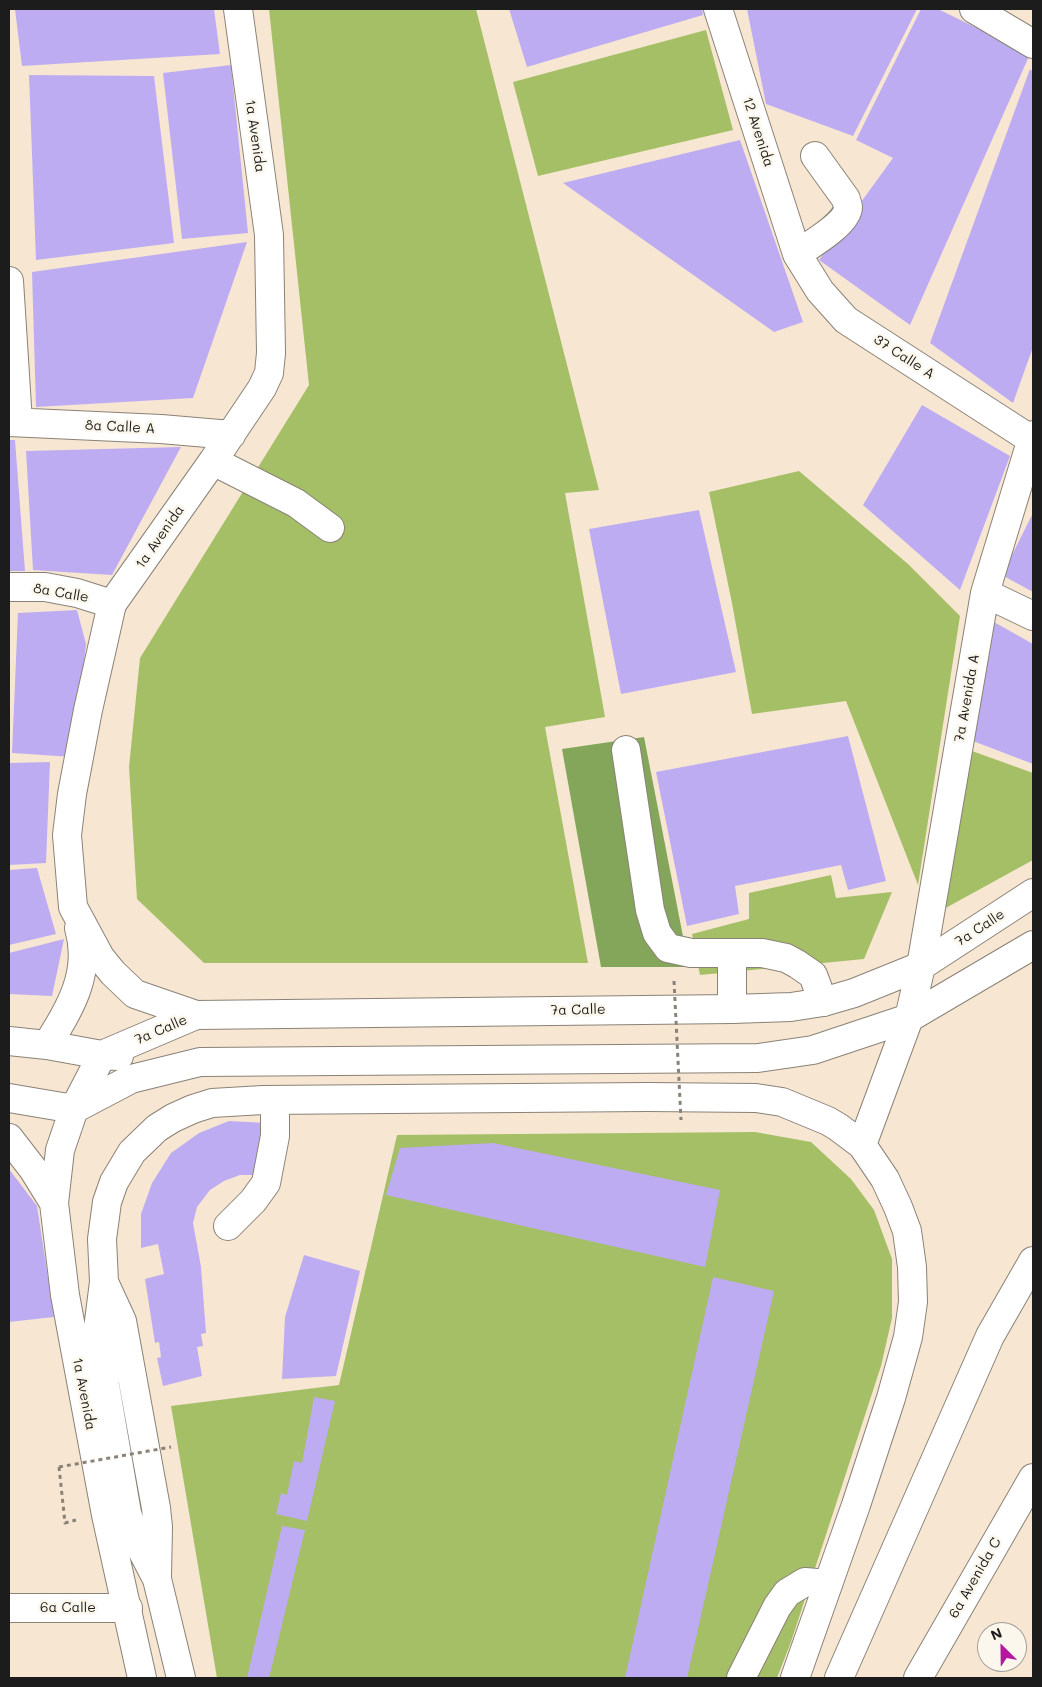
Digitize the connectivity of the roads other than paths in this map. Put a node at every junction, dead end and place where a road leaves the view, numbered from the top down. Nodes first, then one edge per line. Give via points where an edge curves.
1 (238, 9) edge
2 (718, 9) edge
3 (974, 9) edge
4 (1033, 44) edge
5 (815, 156) dead end
6 (798, 254) junction
7 (9, 281) edge
8 (13, 422) edge
9 (231, 435) junction
10 (1032, 437) edge
11 (213, 461) junction
12 (330, 528) dead end
13 (9, 587) edge
14 (985, 593) junction
15 (112, 604) junction
16 (1033, 616) edge
17 (626, 750) dead end
18 (1033, 893) edge
19 (74, 907) junction
20 (1033, 945) edge
21 (732, 953) junction
22 (921, 966) junction
23 (823, 1002) junction
24 (732, 1008) junction
25 (196, 1015) junction
26 (909, 1018) junction
27 (9, 1041) edge
28 (47, 1045) junction
29 (102, 1055) junction
30 (200, 1062) junction
31 (9, 1098) edge
32 (275, 1100) junction
33 (74, 1109) junction
34 (9, 1138) edge
35 (862, 1145) junction
36 (54, 1203) junction
37 (228, 1226) dead end
38 (1033, 1261) edge
39 (1033, 1478) edge
40 (828, 1584) junction
41 (9, 1608) edge
42 (128, 1608) junction
43 (142, 1678) edge
44 (181, 1678) edge
45 (741, 1678) edge
46 (795, 1678) edge
47 (838, 1678) edge
48 (918, 1678) edge

1 - 9 main road, 1a Avenida via 269,235 271,353 269,373
2 - 6 main road, 12 Avenida
3 - 4 main road
5 - 6 main road via 846,199 848,207 839,224
6 - 10 main road, 37 Calle A via 820,291 846,320
7 - 8 main road
8 - 9 main road, 8a Calle A
9 - 11 main road, 1a Avenida
10 - 14 main road, 7a Avenida A
11 - 12 main road via 296,503
11 - 15 main road, 1a Avenida
13 - 15 main road, 8a Calle via 44,587
14 - 16 main road
14 - 22 main road, 7a Avenida A
15 - 19 main road, 1a Avenida via 72,794 68,835
17 - 21 main road via 650,910 657,933 668,948 691,953
18 - 22 main road, 7a Calle
19 - 25 main road, 1a Avenida via 100,958 135,994
19 - 28 main road via 83,940 81,974 70,1007
20 - 26 main road, 7a Calle
21 - 23 main road via 762,953 786,958 813,975
21 - 24 main road
22 - 23 main road, 7a Calle
22 - 26 main road, 7a Avenida A
23 - 24 main road, 7a Calle via 791,1007
24 - 25 main road, 7a Calle
25 - 29 main road, 7a Calle
26 - 30 main road, 7a Calle via 813,1050 758,1058
26 - 35 main road, 7a Avenida A
27 - 28 main road, 7a Calle
28 - 29 main road, 7a Calle
29 - 30 main road, 7a Calle
29 - 33 main road
30 - 33 main road, 7a Calle via 131,1079
31 - 33 main road
32 - 35 main road via 756,1098 782,1102 828,1121
32 - 37 main road via 275,1136 266,1184
32 - 44 main road via 212,1103 173,1118 157,1128 132,1152 106,1202 102,1239 104,1282 98,1329 105,1385 127,1513 134,1535 157,1579
33 - 36 main road, 1a Avenida via 60,1150
34 - 36 main road
35 - 40 main road via 885,1179 907,1231 913,1302 908,1337 891,1398
36 - 42 main road, 1a Avenida via 65,1295 106,1515
38 - 47 main road via 990,1336
39 - 48 main road, 6a Avenida C
40 - 45 main road via 805,1582 787,1593
40 - 46 main road
41 - 42 main road, 6a Calle
42 - 43 main road, 1a Avenida

